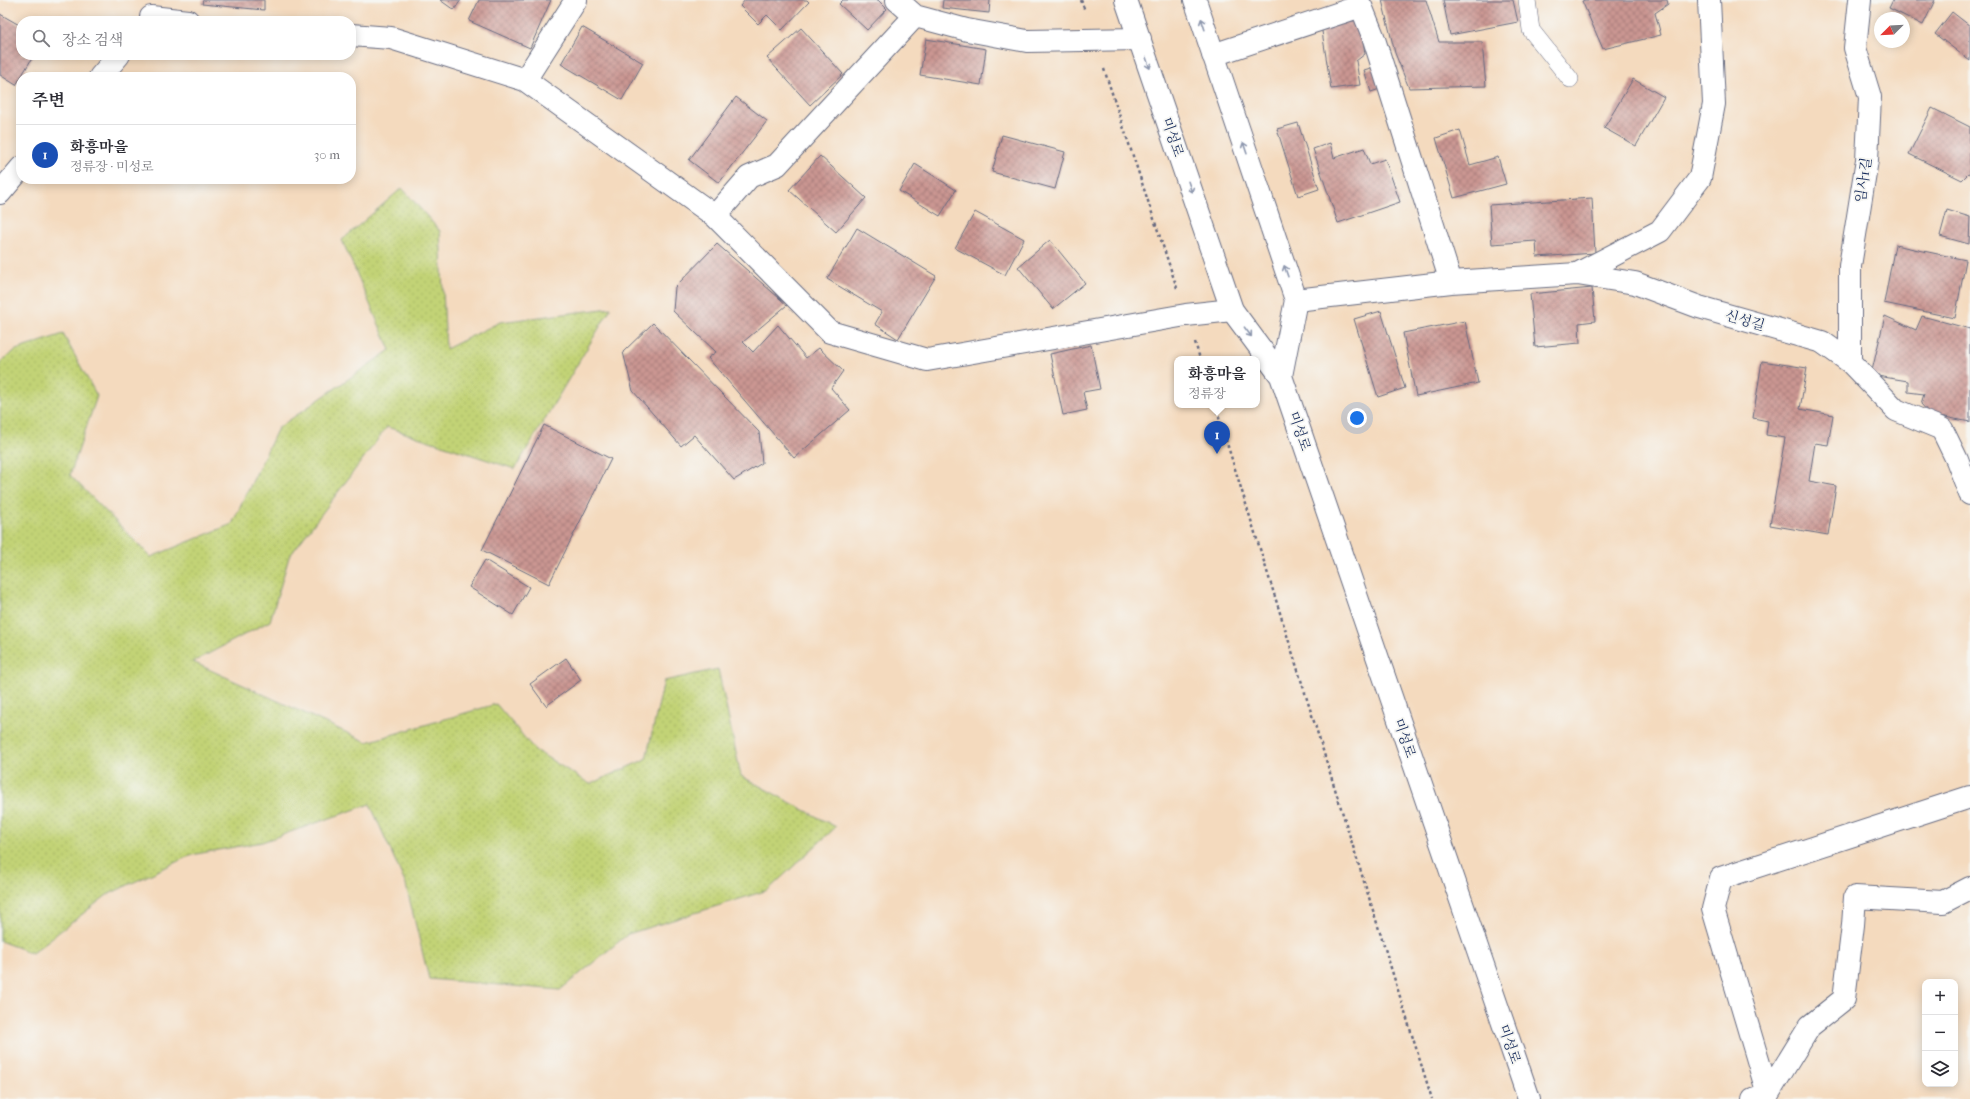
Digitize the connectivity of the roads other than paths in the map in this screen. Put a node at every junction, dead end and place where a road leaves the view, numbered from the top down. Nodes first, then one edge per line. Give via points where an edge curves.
1 (576, 0) edge
2 (897, 0) edge
3 (1126, 0) edge
4 (1195, 0) edge
5 (1527, 0) edge
6 (1709, 0) edge
7 (1860, 0) edge
8 (1364, 3) edge
9 (150, 13) edge
10 (164, 16) edge
11 (915, 16) junction
12 (356, 36) edge
13 (1140, 39) junction
14 (1213, 55) junction
15 (115, 60) edge
16 (104, 72) edge
17 (1570, 79) dead end
18 (525, 80) junction
19 (16, 174) edge
20 (0, 193) edge
21 (715, 216) junction
22 (1577, 274) junction
23 (1451, 282) junction
24 (1296, 300) junction
25 (1232, 310) junction
26 (1850, 362) junction
27 (1281, 376) junction
28 (1970, 494) edge
29 (1970, 797) edge
30 (1970, 888) edge
31 (1762, 1097) edge
32 (1529, 1099) edge

1 - 18 street
2 - 11 street
3 - 13 street, 미성로
14 -> 4 street
5 - 17 lane via 1531,30
6 - 22 street via 1714,104 1700,178 1660,231
7 - 26 street, 임사1길 via 1855,48 1870,97 1867,160 1850,266
8 - 14 street
8 - 23 street
9 - 10 street
11 - 13 street via 967,30 1027,41
11 - 21 street via 778,165 749,177
12 - 18 street via 391,38
13 -> 25 street, 미성로
24 -> 14 street
15 - 16 street
18 - 21 street
19 - 20 street
21 - 25 street via 830,332 927,360 1186,315
22 - 23 street, 신성길
22 - 26 street, 신성길 via 1635,283 1699,307 1822,342
23 - 24 street, 신성길
24 - 27 street
25 -> 27 street, 미성로
26 - 28 street, 신성길 via 1896,410 1942,429
27 - 32 street, 미성로
29 - 31 street via 1721,878 1713,909
30 - 31 street via 1943,902 1855,897 1844,999 1810,1026

